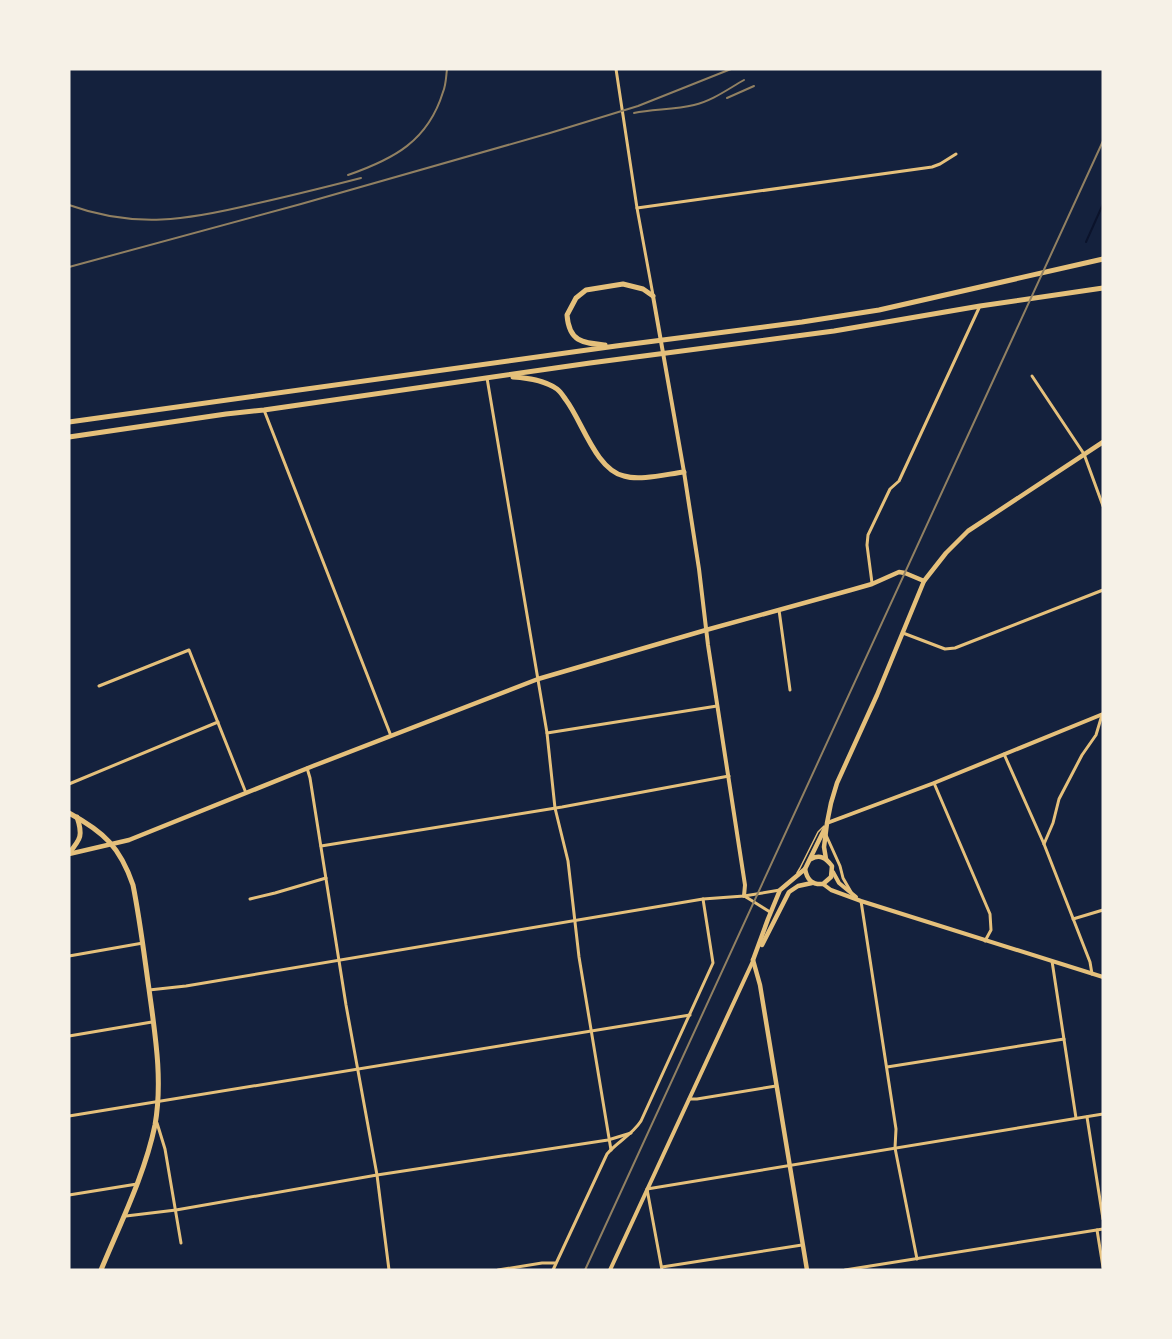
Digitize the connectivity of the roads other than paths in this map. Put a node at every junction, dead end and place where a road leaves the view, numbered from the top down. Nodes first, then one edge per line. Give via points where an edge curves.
1 (616, 69) edge
2 (956, 154) dead end
3 (638, 208) junction
4 (1103, 259) edge
5 (1103, 288) edge
6 (653, 296) junction
7 (980, 306) junction
8 (660, 340) junction
9 (616, 346) junction
10 (662, 353) junction
11 (502, 376) junction
12 (1032, 376) dead end
13 (487, 378) junction
14 (264, 410) junction
15 (69, 422) edge
16 (69, 437) edge
17 (1103, 442) edge
18 (1084, 454) junction
19 (684, 472) junction
20 (1103, 504) edge
21 (924, 581) junction
22 (872, 584) junction
23 (1103, 590) edge
24 (779, 610) junction
25 (706, 630) junction
26 (903, 633) junction
27 (538, 680) junction
28 (99, 686) dead end
29 (790, 690) dead end
30 (718, 706) junction
31 (1103, 714) edge
32 (218, 722) junction
33 (547, 733) junction
34 (392, 736) junction
35 (1004, 754) junction
36 (307, 768) junction
37 (729, 776) junction
38 (934, 783) junction
39 (69, 784) edge
40 (246, 794) junction
41 (555, 808) junction
42 (69, 813) edge
43 (77, 817) junction
44 (827, 824) junction
45 (826, 835) junction
46 (112, 844) junction
47 (1044, 844) junction
48 (321, 846) junction
49 (69, 853) edge
50 (811, 859) junction
51 (826, 859) junction
52 (805, 869) junction
53 (833, 872) junction
54 (326, 878) junction
55 (790, 881) junction
56 (812, 883) junction
57 (823, 884) junction
58 (780, 890) junction
59 (744, 896) junction
60 (854, 896) junction
61 (250, 899) dead end
62 (703, 899) junction
63 (861, 902) junction
64 (1103, 910) edge
65 (770, 912) junction
66 (1073, 919) junction
67 (573, 921) junction
68 (985, 940) junction
69 (143, 943) junction
70 (69, 956) edge
71 (339, 960) junction
72 (753, 960) junction
73 (1052, 961) junction
74 (1092, 974) junction
75 (1103, 977) edge
76 (149, 990) junction
77 (690, 1015) junction
78 (154, 1021) junction
79 (591, 1032) junction
80 (69, 1036) edge
81 (1064, 1039) junction
82 (887, 1067) junction
83 (357, 1069) junction
84 (776, 1086) junction
85 (689, 1099) junction
86 (157, 1101) junction
87 (1103, 1114) edge
88 (69, 1116) edge
89 (1087, 1117) junction
90 (156, 1118) junction
91 (1076, 1118) junction
92 (631, 1133) junction
93 (608, 1140) junction
94 (896, 1148) junction
95 (611, 1150) junction
96 (790, 1166) junction
97 (377, 1174) junction
98 (137, 1184) junction
99 (647, 1189) junction
100 (69, 1195) edge
101 (176, 1210) junction
102 (124, 1216) junction
103 (1103, 1219) edge
104 (1103, 1229) edge
105 (1097, 1230) junction
106 (181, 1243) dead end
107 (804, 1245) junction
108 (917, 1259) junction
109 (556, 1263) junction
110 (1103, 1267) edge
111 (662, 1269) edge
112 (100, 1270) edge
113 (389, 1270) edge
114 (498, 1270) edge
115 (553, 1270) edge
116 (610, 1270) edge
117 (807, 1270) edge
118 (845, 1270) edge

1 - 3 street
2 - 3 street via 932,167
3 - 6 street
4 - 8 main road via 879,310
5 - 7 main road
6 - 8 street
6 - 9 main road via 623,284 586,290 576,298 567,315 576,339 586,344
7 - 10 main road via 834,331
7 - 22 street via 899,481 890,489 868,535
8 - 9 main road
8 - 10 street
9 - 15 main road
10 - 11 main road
10 - 19 street
11 - 13 main road
11 - 19 main road via 532,379 558,390 606,467 623,476
12 - 18 street
13 - 14 main road
13 - 27 street
14 - 16 main road
14 - 34 street
17 - 18 main road
18 - 20 street
18 - 21 main road via 968,531
19 - 25 street
21 - 22 main road via 899,572
21 - 26 main road
22 - 24 main road
23 - 26 street via 955,648 945,650
24 - 25 main road
24 - 29 street
25 - 27 main road
25 - 30 street
26 - 44 main road via 837,783
27 - 33 street
27 - 34 main road
28 - 32 street via 189,650
30 - 33 street
30 - 37 street
31 - 35 street
31 - 47 street via 1096,735 1059,799
32 - 39 street
32 - 40 street
33 - 41 street
34 - 36 main road
35 - 38 street
35 - 47 street
36 - 40 main road
36 - 48 street
37 - 41 street
37 - 59 street
38 - 44 street
38 - 68 street via 990,914 991,930
40 - 46 main road
41 - 48 street
41 - 67 street via 567,861
42 - 43 main road
43 - 46 main road
43 - 49 main road via 82,831
44 - 45 main road
44 - 50 main road
44 - 55 lane via 818,832
45 - 51 main road
45 - 60 street
46 - 49 main road
46 - 69 main road via 133,885
47 - 66 street
48 - 54 street
50 - 51 main road
50 - 52 main road
51 - 53 main road
52 - 55 main road
52 - 56 main road
53 - 57 main road
53 - 60 street via 836,880
54 - 61 street
54 - 71 street
55 - 58 main road
56 - 57 main road
56 - 72 main road via 789,892
57 - 63 street
58 - 59 street
58 - 65 main road
59 - 62 street
59 - 65 street
60 - 63 street
62 - 67 street
62 - 77 street via 713,963
63 - 68 street
63 - 82 street
64 - 66 street
65 - 72 main road
66 - 74 street
67 - 71 street
67 - 79 street
68 - 73 street
69 - 70 street
69 - 76 main road
71 - 76 street
71 - 83 street
72 - 84 main road
72 - 85 street
73 - 74 street
73 - 81 street
74 - 75 street
76 - 78 main road
77 - 79 street
77 - 92 street via 641,1122
78 - 80 street
78 - 86 main road
79 - 83 street
79 - 93 street
81 - 82 street
81 - 91 street
82 - 94 street via 897,1129
83 - 86 street
83 - 97 street
84 - 85 street
84 - 96 main road
85 - 99 street
86 - 88 street
86 - 90 main road
87 - 89 street
89 - 91 street
89 - 103 street
90 - 98 main road
90 - 101 street
91 - 94 street
92 - 93 street
92 - 95 street
93 - 95 street
93 - 97 street
94 - 96 street
94 - 108 street
95 - 109 street
96 - 99 street
96 - 107 main road
97 - 101 street
97 - 113 street
98 - 100 street
98 - 102 main road
99 - 111 street
99 - 116 street
101 - 102 street
101 - 106 street
102 - 112 main road
104 - 105 street
105 - 108 street
105 - 110 street
107 - 111 street
107 - 117 main road
108 - 118 street
109 - 114 street
109 - 115 street

